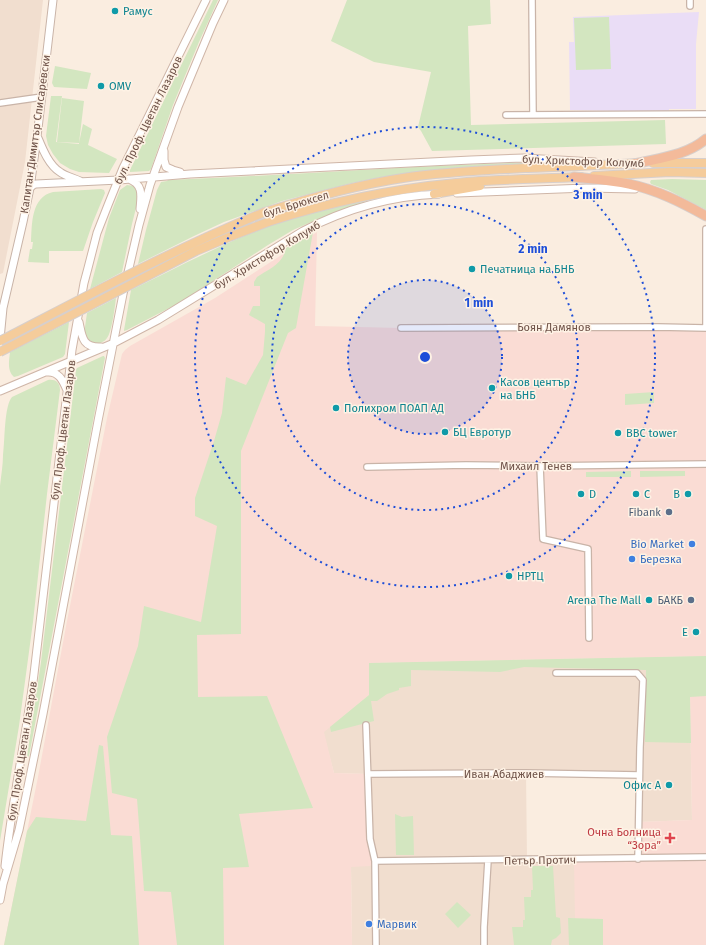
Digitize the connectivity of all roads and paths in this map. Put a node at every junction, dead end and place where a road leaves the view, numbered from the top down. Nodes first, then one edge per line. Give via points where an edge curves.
1 (53, 0) edge
2 (206, 0) edge
3 (224, 0) edge
4 (532, 0) edge
5 (42, 96) junction
6 (0, 104) edge
7 (706, 114) edge
8 (506, 115) dead end
9 (533, 115) junction
10 (37, 137) junction
11 (706, 139) edge
12 (165, 143) junction
13 (706, 163) edge
14 (619, 164) junction
15 (634, 164) junction
16 (706, 173) edge
17 (190, 174) junction
18 (153, 176) junction
19 (574, 177) junction
20 (127, 179) junction
21 (118, 180) junction
22 (508, 180) junction
23 (82, 182) junction
24 (30, 188) junction
25 (650, 190) junction
26 (434, 194) junction
27 (706, 216) edge
28 (138, 225) junction
29 (706, 229) edge
30 (78, 318) junction
31 (401, 328) dead end
32 (706, 328) edge
33 (0, 340) edge
34 (114, 343) junction
35 (104, 347) junction
36 (0, 352) edge
37 (71, 362) junction
38 (45, 372) junction
39 (0, 391) edge
40 (67, 391) junction
41 (706, 464) edge
42 (540, 466) junction
43 (367, 467) dead end
44 (589, 638) dead end
45 (556, 673) dead end
46 (366, 725) dead end
47 (368, 774) junction
48 (639, 775) junction
49 (706, 857) edge
50 (638, 859) junction
51 (488, 860) junction
52 (374, 861) junction
53 (4, 884) junction
54 (0, 900) edge
55 (376, 945) edge
56 (484, 945) edge

1 - 5 main road, Капитан Димитър Списаревски
2 - 21 main road, бул. Проф. Цветан Лазаров
3 - 12 main road, бул. Проф. Цветан Лазаров via 188,82
4 - 9 street
5 - 6 street
5 - 10 main road, Капитан Димитър Списаревски
7 - 9 street
8 - 9 street
10 - 23 main road via 51,164 60,173
10 - 24 main road, Капитан Димитър Списаревски
11 - 15 highway via 694,148
12 - 17 main road via 166,167
12 - 18 main road, бул. Проф. Цветан Лазаров
13 - 15 main road, бул. Христофор Колумб
14 - 15 main road, бул. Христофор Колумб
14 - 17 main road, бул. Христофор Колумб via 524,158
14 - 33 main road, бул. Брюксел, bridge via 476,170 402,178 316,197 265,212 228,227
16 - 19 main road, бул. Христофор Колумб via 670,172
17 - 18 main road, бул. Христофор Колумб
18 - 20 main road, бул. Христофор Колумб
18 - 28 main road, бул. Проф. Цветан Лазаров
19 - 22 main road, бул. Христофор Колумб
19 - 25 highway via 617,182
20 - 21 main road, бул. Христофор Колумб
20 - 28 main road via 136,184 141,193
21 - 23 main road, бул. Христофор Колумб
21 - 30 main road, бул. Проф. Цветан Лазаров via 97,233
22 - 26 main road
22 - 36 main road, бул. Брюксел, bridge via 457,183 388,192 322,206 268,222 196,251
23 - 24 main road, бул. Христофор Колумб via 36,184
24 - 33 main road, Капитан Димитър Списаревски via 3,308
25 - 26 main road, бул. Христофор Колумб via 586,188
25 - 27 highway via 679,201
26 - 34 main road, бул. Христофор Колумб via 358,208 317,224 158,320
28 - 34 main road, бул. Проф. Цветан Лазаров
29 - 32 street
30 - 35 main road via 86,343 93,347
30 - 37 main road, бул. Проф. Цветан Лазаров
31 - 32 street, Боян Дамянов
34 - 35 main road, бул. Христофор Колумб
34 - 53 main road, бул. Проф. Цветан Лазаров via 34,762 20,830
35 - 37 main road, бул. Христофор Колумб
37 - 38 main road, бул. Христофор Колумб
37 - 40 main road, бул. Проф. Цветан Лазаров
38 - 39 main road, бул. Христофор Колумб
38 - 40 main road via 59,375
40 - 53 main road, бул. Проф. Цветан Лазаров via 30,710 10,828
41 - 42 street, Михаил Тенев
42 - 43 street, Михаил Тенев
42 - 44 street via 543,539 588,549
45 - 48 street via 637,674 643,680
46 - 47 street
47 - 48 street, Иван Абаджиев
47 - 52 street via 370,839
48 - 50 street
49 - 50 street, Петър Протич
50 - 51 street, Петър Протич
51 - 52 street, Петър Протич
51 - 56 street
52 - 55 street
53 - 54 main road, бул. Проф. Цветан Лазаров

